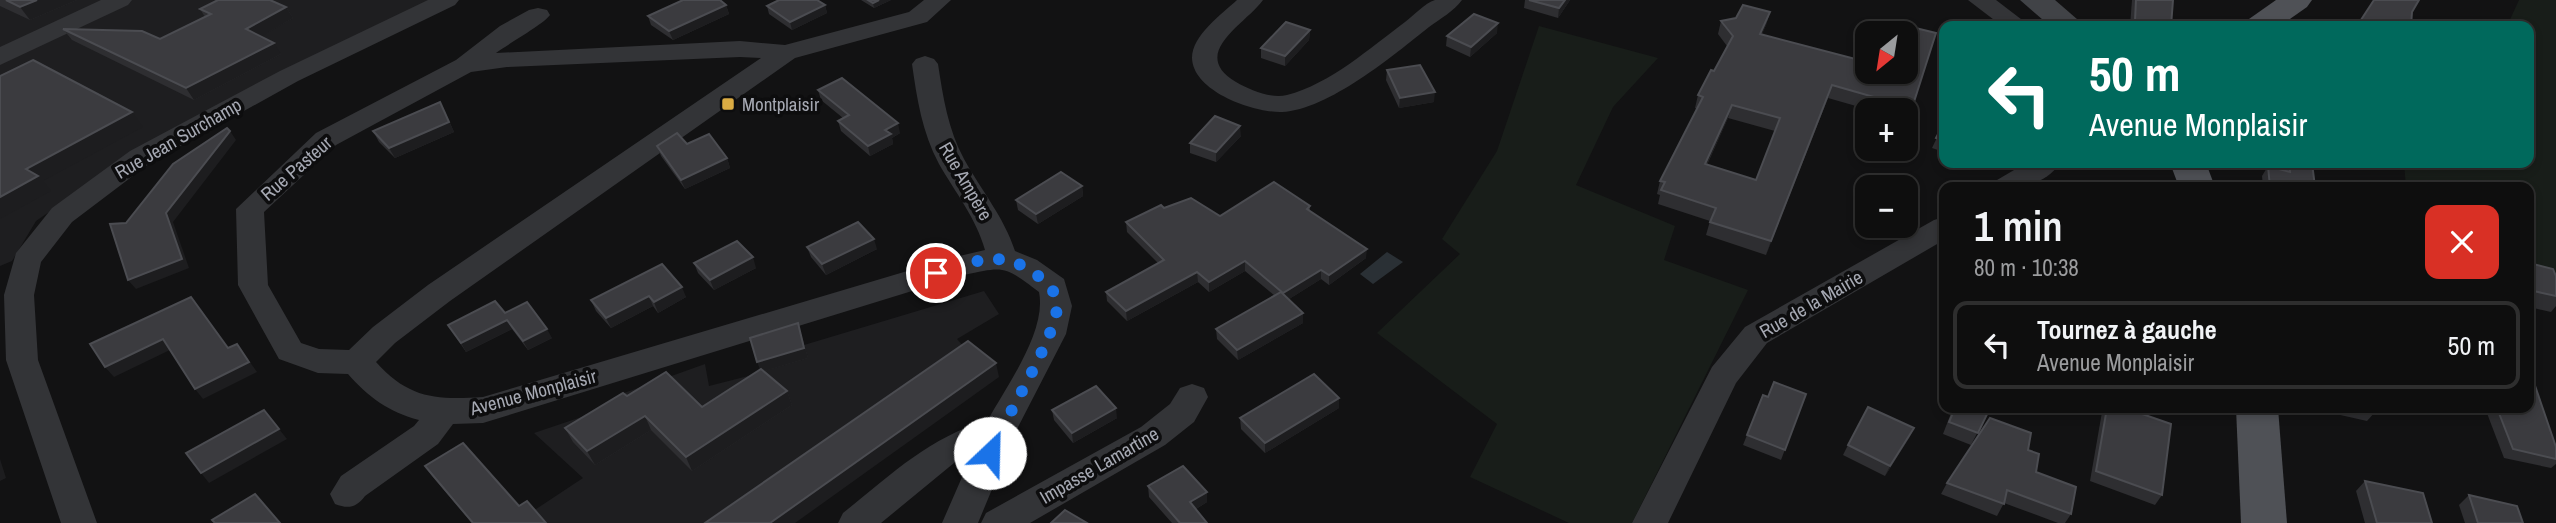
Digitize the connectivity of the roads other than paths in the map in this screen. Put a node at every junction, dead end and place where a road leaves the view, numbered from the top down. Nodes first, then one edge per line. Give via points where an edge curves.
1 (120, 0) edge
2 (447, 0) edge
3 (1251, 0) edge
4 (1450, 0) edge
5 (1980, 0) edge
6 (2297, 0) edge
7 (2322, 0) edge
8 (928, 8) edge
9 (538, 15) dead end
10 (2011, 21) edge
11 (2267, 21) edge
12 (2294, 21) edge
13 (786, 53) junction
14 (0, 57) edge
15 (464, 65) junction
16 (2038, 168) edge
17 (2015, 182) edge
18 (1939, 230) edge
19 (1002, 257) junction
20 (357, 362) junction
21 (1192, 397) dead end
22 (443, 412) junction
23 (2234, 413) edge
24 (2257, 413) edge
25 (1000, 429) junction
26 (347, 494) dead end
27 (79, 523) edge
28 (856, 523) edge
29 (960, 523) edge
30 (999, 523) edge
31 (1650, 523) edge
32 (2238, 523) edge
33 (2264, 523) edge

1 - 14 street
2 - 27 street, Rue Jean Surchamp via 289,76 140,157 62,215 27,260 19,295 22,360
3 - 4 street via 1212,39 1205,58 1210,73 1227,89 1289,103 1333,86
5 - 10 street
6 - 11 main road
7 - 12 main road
8 - 13 street
8 - 19 street, Rue Ampère via 924,59 933,117 946,150 996,234
9 - 15 street, Rue Pasteur
13 - 15 street, Rue Pasteur via 712,50
13 - 20 street via 439,293
15 - 20 street, Rue Pasteur via 326,139 250,209 253,285 290,351 318,362
16 - 17 street
18 - 31 street, Rue de la Mairie via 1756,335 1723,376
19 - 22 street, Avenue Monplaisir via 962,265 484,410
19 - 25 street via 1026,267 1053,287 1057,306 1050,334
20 - 22 street, Avenue Monplaisir via 376,386 401,403
21 - 30 street, Impasse Lamartine via 1182,413 1153,436
22 - 26 street via 426,435
23 - 32 main road
24 - 33 main road
25 - 28 street via 942,453
25 - 29 street

